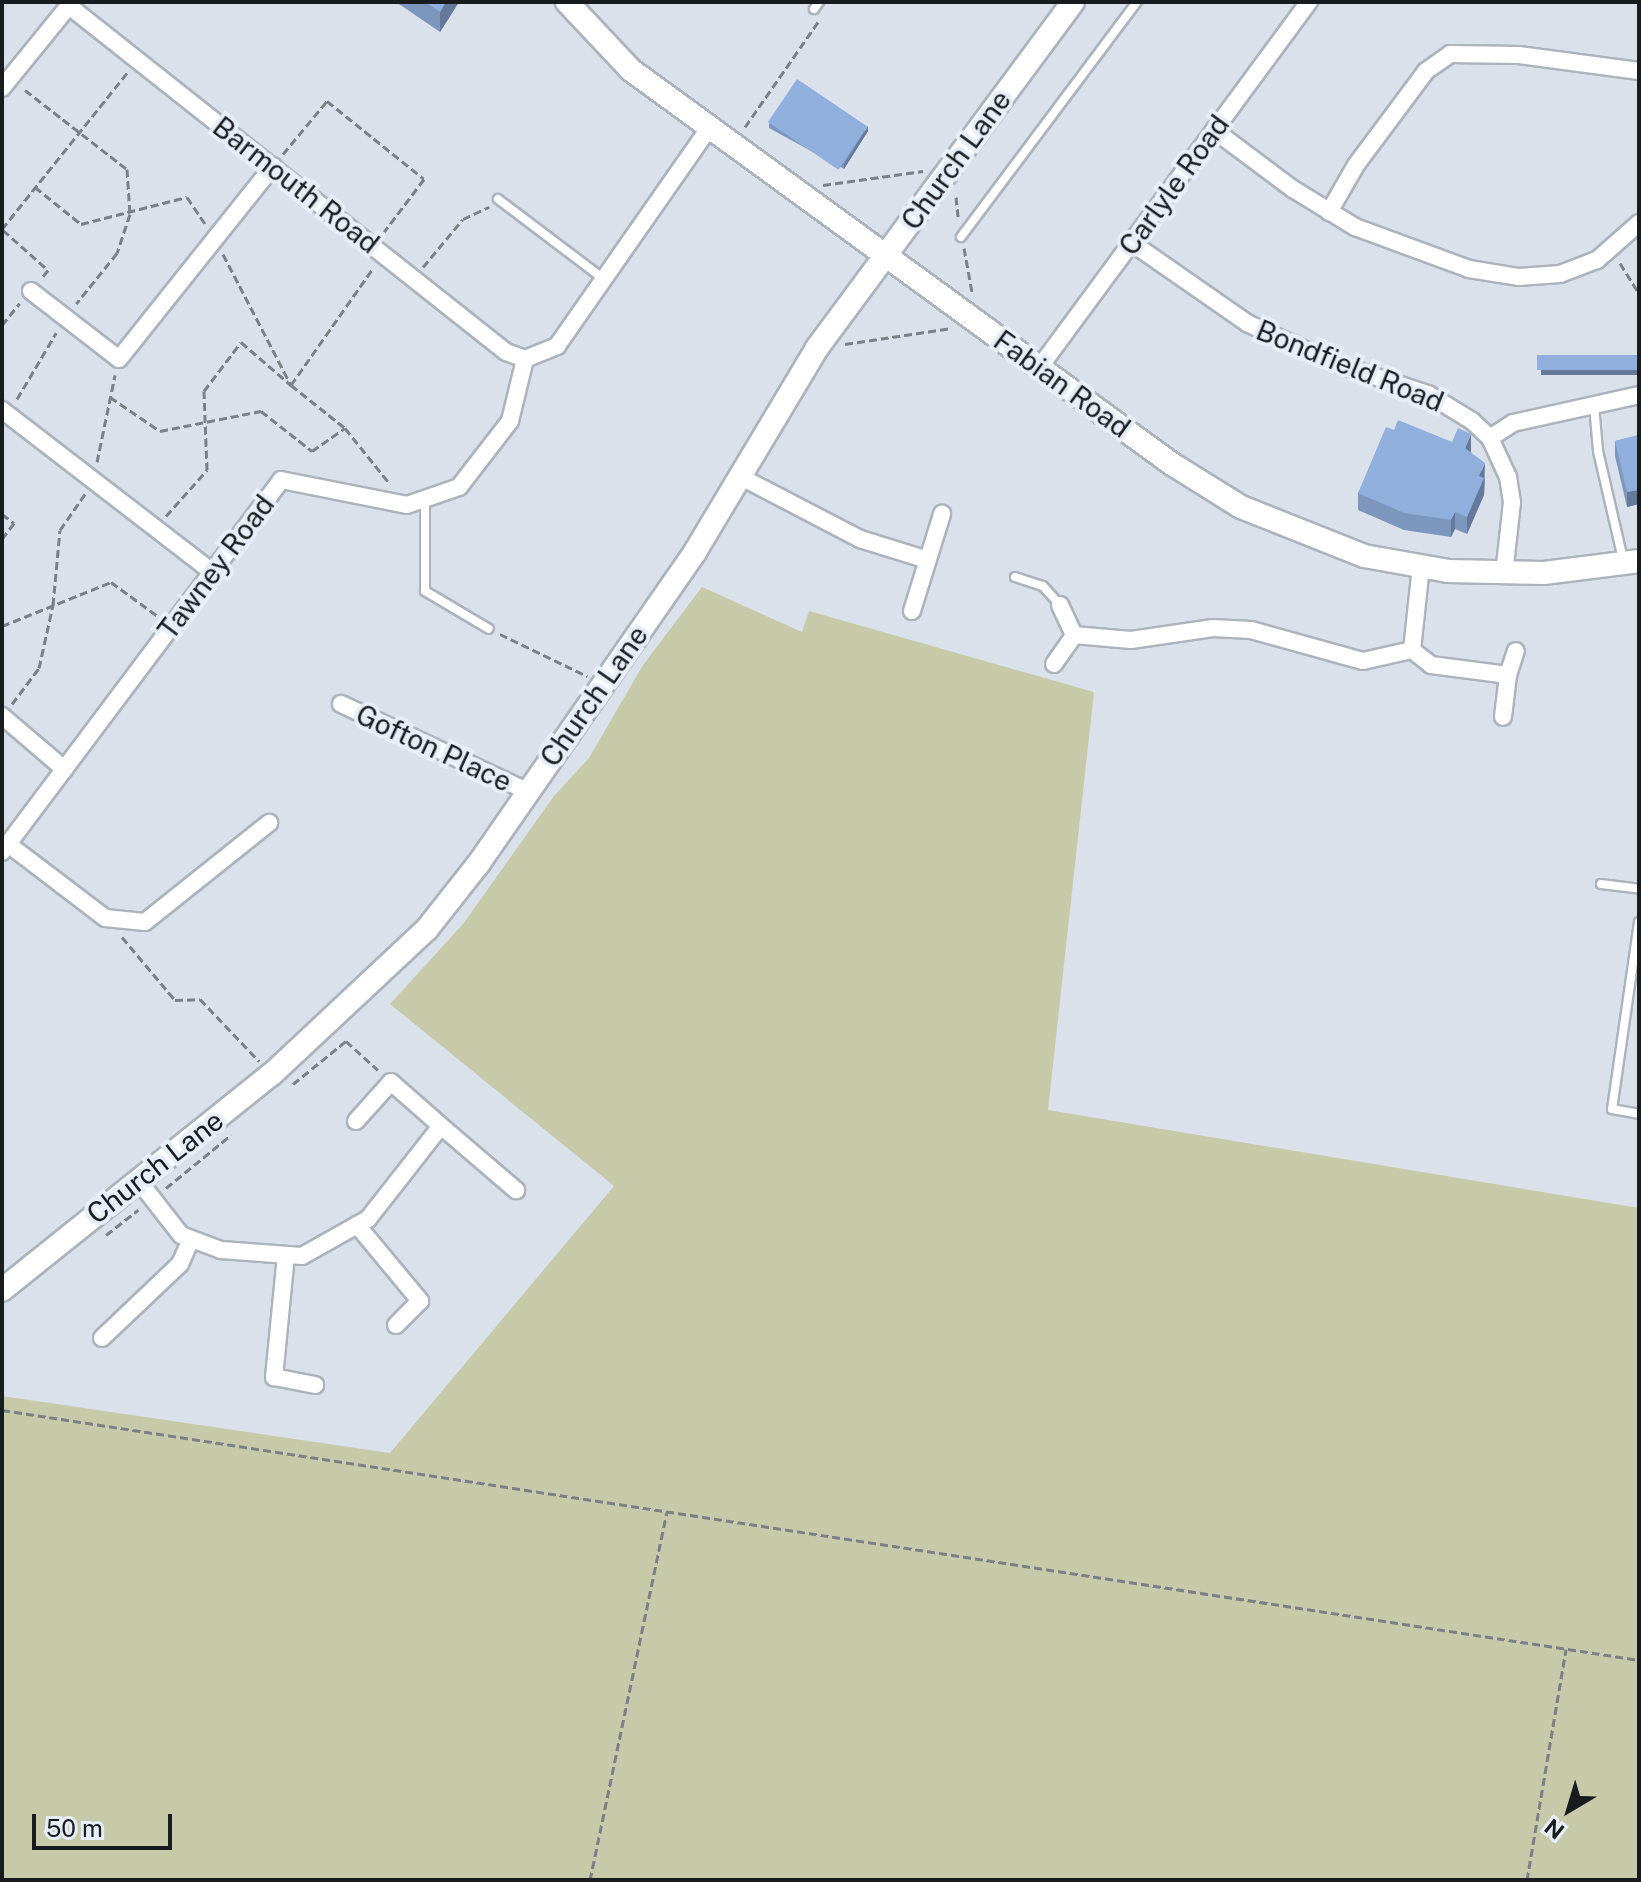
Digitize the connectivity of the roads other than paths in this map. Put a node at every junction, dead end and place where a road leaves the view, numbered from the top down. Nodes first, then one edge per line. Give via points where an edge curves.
1 (567, 2) edge
2 (1073, 2) edge
3 (1137, 2) edge
4 (1309, 2) edge
5 (70, 4) edge
6 (1639, 71) edge
7 (6, 83) edge
8 (710, 127) junction
9 (1214, 130) junction
10 (273, 166) junction
11 (498, 199) road end
12 (1329, 212) junction
13 (1639, 223) edge
14 (961, 237) dead end
15 (1132, 243) junction
16 (885, 255) junction
17 (601, 277) junction
18 (31, 291) dead end
19 (525, 359) junction
20 (1039, 368) junction
21 (1639, 395) edge
22 (1594, 405) junction
23 (5, 412) edge
24 (1490, 438) junction
25 (741, 477) junction
26 (425, 501) junction
27 (942, 514) dead end
28 (928, 560) junction
29 (1632, 562) edge
30 (1421, 566) junction
31 (212, 572) junction
32 (1504, 574) junction
33 (1015, 577) dead end
34 (1060, 605) joint
35 (912, 611) dead end
36 (489, 629) road end
37 (1074, 635) junction
38 (1412, 650) junction
39 (1516, 651) dead end
40 (1054, 664) dead end
41 (1508, 675) junction
42 (341, 704) dead end
43 (2, 716) edge
44 (1503, 717) dead end
45 (64, 769) junction
46 (527, 791) junction
47 (269, 823) dead end
48 (5, 848) edge
49 (1601, 884) dead end
50 (1639, 889) edge
51 (1639, 922) edge
52 (1639, 1114) edge
53 (356, 1121) dead end
54 (441, 1126) junction
55 (138, 1180) junction
56 (516, 1190) dead end
57 (357, 1225) junction
58 (191, 1239) junction
59 (286, 1255) junction
60 (2, 1290) edge
61 (396, 1325) dead end
62 (102, 1338) dead end
63 (315, 1385) dead end

1 - 8 street, Fabian Road via 631,70
2 - 16 street, Church Lane
3 - 14 lane
4 - 9 street, Carlyle Road
5 - 7 street
5 - 10 street, Barmouth Road
6 - 12 street via 1519,55 1450,54 1426,71 1356,165
8 - 16 street, Fabian Road
8 - 17 street
9 - 12 street
9 - 15 street, Carlyle Road
10 - 18 street via 119,359
10 - 19 street, Barmouth Road via 506,352
11 - 17 lane
12 - 13 street via 1403,248 1507,276 1560,274 1611,250
15 - 20 street, Carlyle Road
15 - 24 street, Bondfield Road via 1247,323 1331,362 1428,394
16 - 20 street, Fabian Road
16 - 25 street, Church Lane via 783,401
17 - 19 street via 557,346
19 - 26 street, Tawney Road via 510,421 459,487
20 - 30 street, Fabian Road via 1241,507 1311,539
21 - 22 street
22 - 24 street via 1513,423
22 - 29 lane via 1598,451
23 - 31 street
24 - 32 street, Bondfield Road via 1508,477 1512,502
25 - 28 street via 860,539
25 - 46 street, Church Lane
26 - 31 street, Tawney Road via 407,505 281,480
26 - 36 lane via 425,591
27 - 28 street
28 - 35 street
29 - 32 street, Fabian Road
30 - 32 street, Fabian Road
30 - 38 street
31 - 45 street, Tawney Road
33 - 34 lane via 1043,586
34 - 37 street
37 - 38 street via 1131,640 1232,628 1363,661
37 - 40 street
38 - 41 street via 1431,665
39 - 41 street
41 - 44 street
42 - 46 street, Gofton Place
43 - 45 street
45 - 48 street, Tawney Road
46 - 55 street, Church Lane via 427,929 278,1083
47 - 48 street via 145,922 105,918
49 - 50 lane
51 - 52 lane via 1612,1109
53 - 54 street via 391,1082
54 - 56 street
54 - 57 street via 368,1219
55 - 58 street via 181,1235
55 - 60 street, Church Lane
57 - 59 street via 302,1256
57 - 61 street via 420,1301
58 - 59 street via 221,1250
58 - 62 street via 180,1264
59 - 63 street via 274,1377

